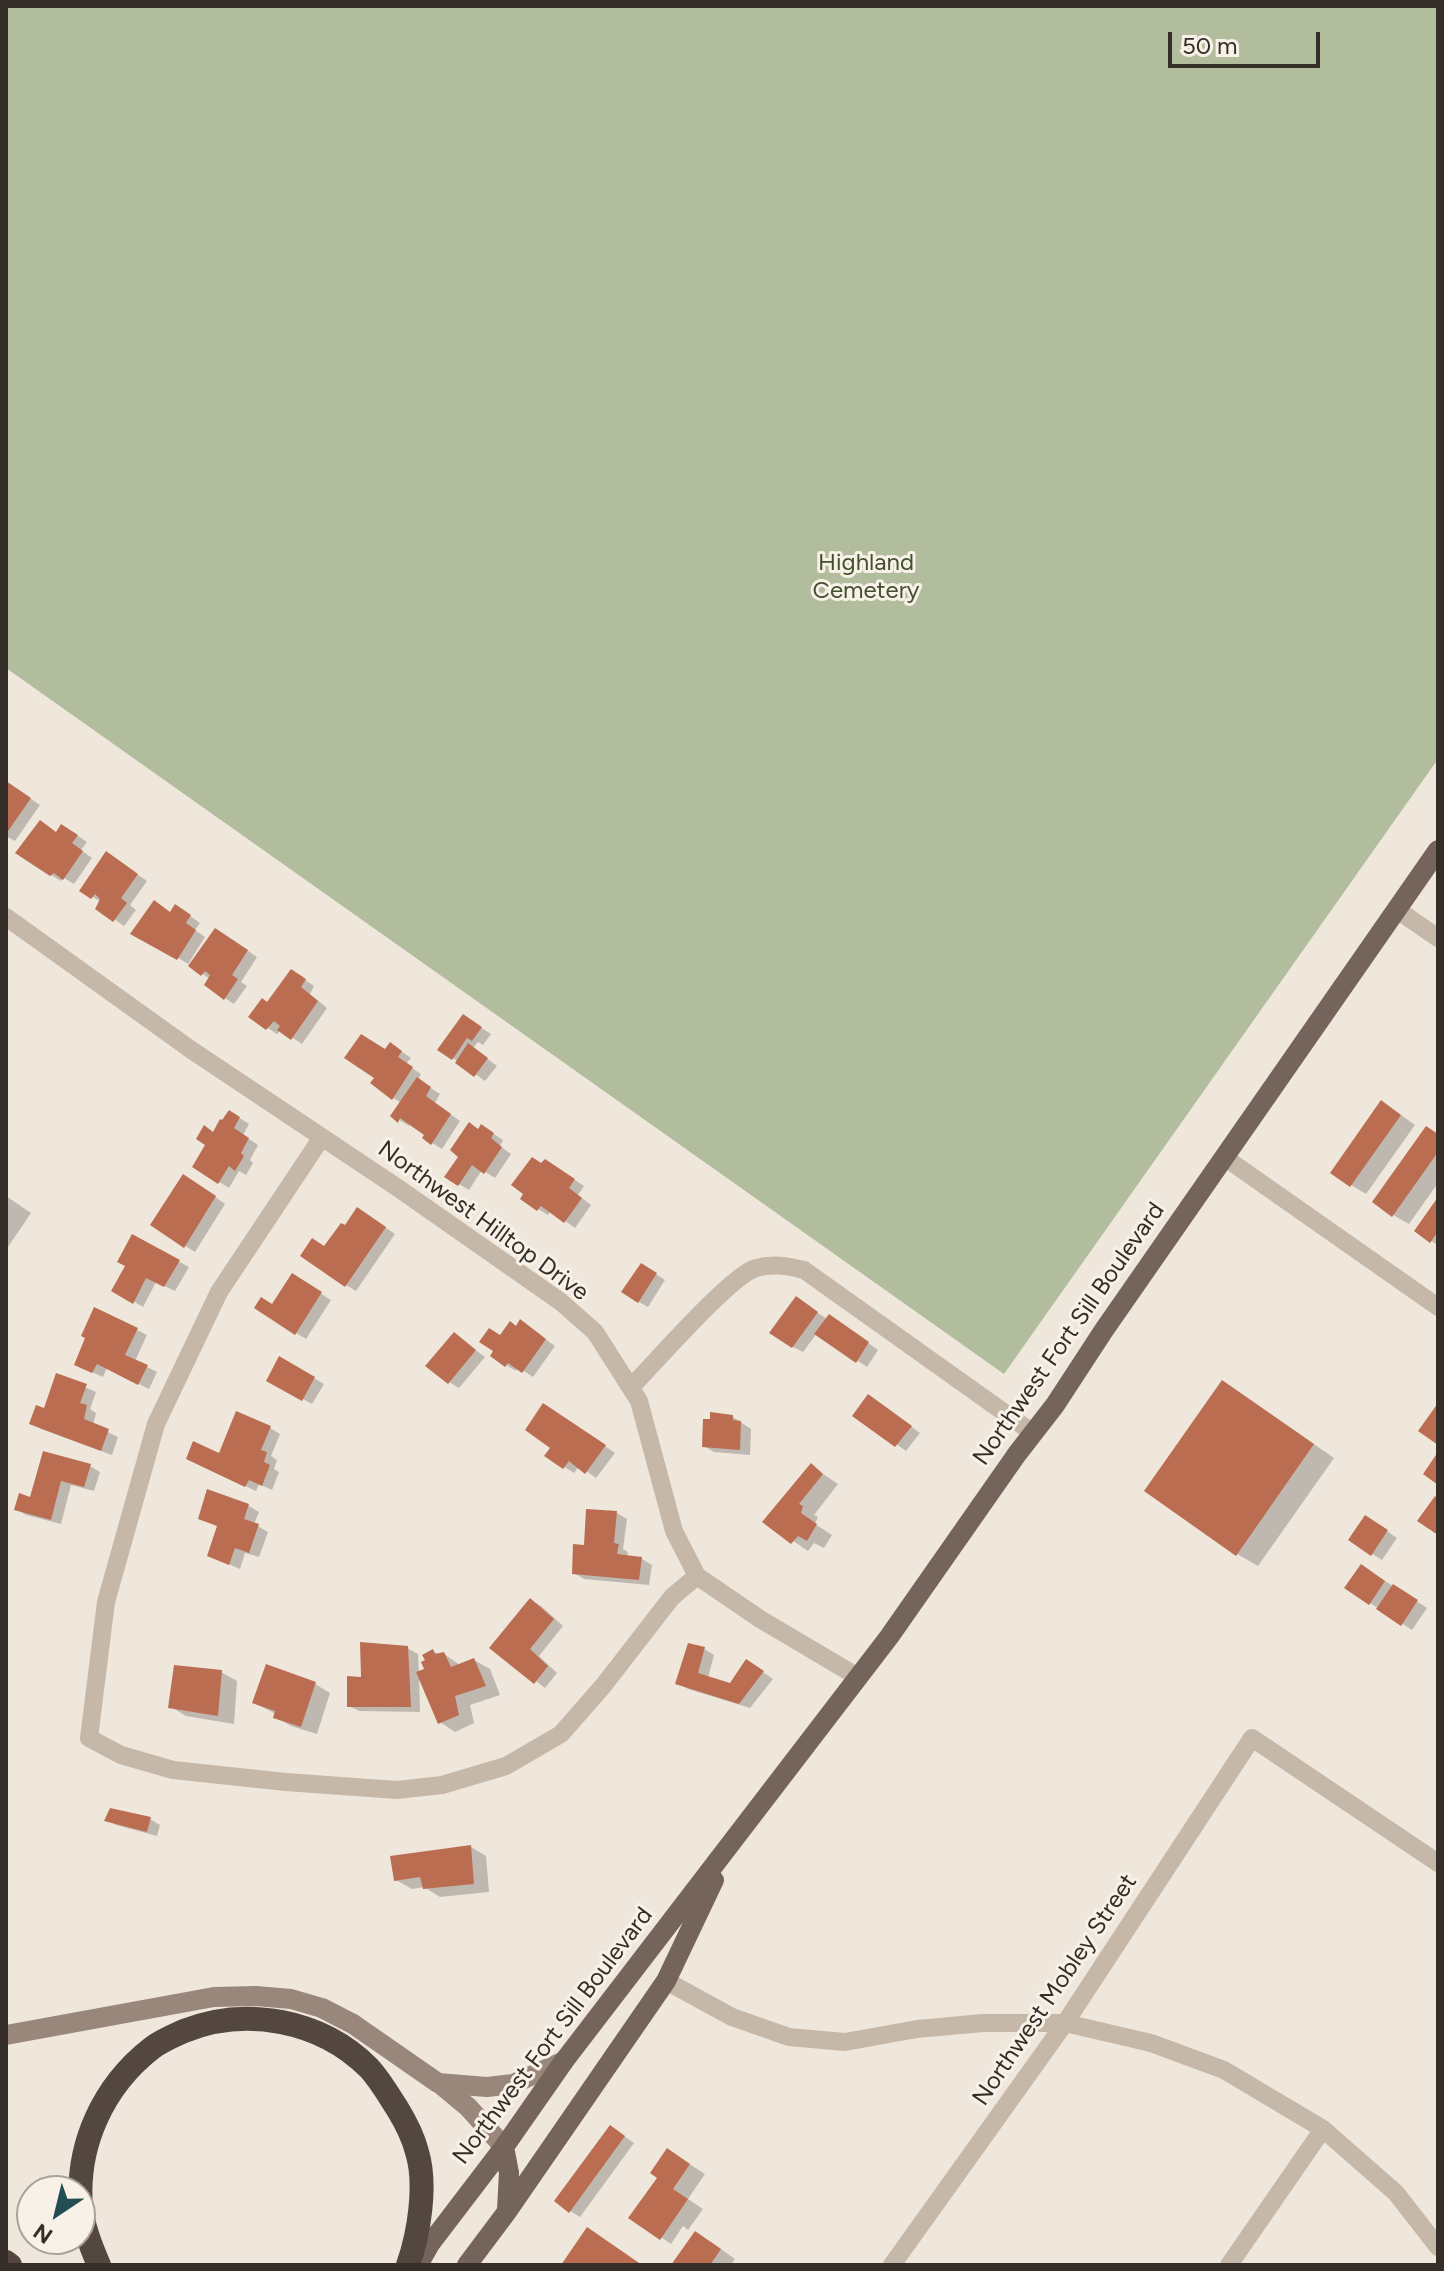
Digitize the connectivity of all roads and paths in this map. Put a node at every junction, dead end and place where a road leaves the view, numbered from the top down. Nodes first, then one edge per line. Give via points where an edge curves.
1 (1438, 850) edge
2 (1396, 909) junction
3 (6, 917) edge
4 (1438, 938) edge
5 (322, 1137) junction
6 (1224, 1157) junction
7 (1438, 1307) edge
8 (631, 1387) junction
9 (1033, 1433) junction
10 (697, 1576) junction
11 (858, 1677) junction
12 (733, 1841) junction
13 (1438, 1863) edge
14 (666, 1981) junction
15 (1065, 2023) junction
16 (6, 2035) edge
17 (564, 2061) junction
18 (438, 2083) junction
19 (1323, 2129) junction
20 (504, 2147) junction
21 (506, 2213) junction
22 (1438, 2247) edge
23 (99, 2265) edge
24 (408, 2265) edge
25 (418, 2265) edge
26 (467, 2265) edge
27 (892, 2265) edge
28 (1229, 2265) edge

1 - 2 main road, Northwest Fort Sill Boulevard
2 - 4 street
2 - 6 main road, Northwest Fort Sill Boulevard
3 - 5 street, Northwest Hilltop Drive
5 - 8 street, Northwest Hilltop Drive via 561,1302 595,1332
5 - 10 street via 219,1292 156,1424 106,1602 89,1738 121,1755 173,1770 397,1790 442,1785 506,1766 561,1734 672,1597
6 - 7 street
6 - 9 main road, Northwest Fort Sill Boulevard
8 - 9 street via 753,1268 783,1265 804,1270
8 - 10 street, Northwest Hilltop Drive via 674,1531
9 - 11 main road, Northwest Fort Sill Boulevard
10 - 11 street, Northwest Hilltop Drive
11 - 12 main road, Northwest Fort Sill Boulevard
12 - 14 main road, Northwest Fort Sill Boulevard
12 - 17 main road, Northwest Fort Sill Boulevard
13 - 15 street, Northwest Mobley Street via 1252,1738
14 - 15 street via 732,2017 789,2037 845,2042 983,2023
14 - 21 main road, Northwest Fort Sill Boulevard
15 - 19 street via 1151,2043 1224,2070
15 - 27 street, Northwest Mobley Street
16 - 18 street via 214,1997 291,1999 353,2024
17 - 18 street via 513,2084
17 - 20 main road, Northwest Fort Sill Boulevard
18 - 20 street
19 - 22 street via 1396,2193
19 - 28 street
20 - 21 main road via 509,2173
20 - 25 main road, Northwest Fort Sill Boulevard
21 - 26 main road, Northwest Fort Sill Boulevard
23 - 24 highway via 81,2209 81,2174 85,2148 104,2102 153,2046 197,2026 242,2019 284,2022 330,2039 368,2067 383,2086 418,2153 418,2228

